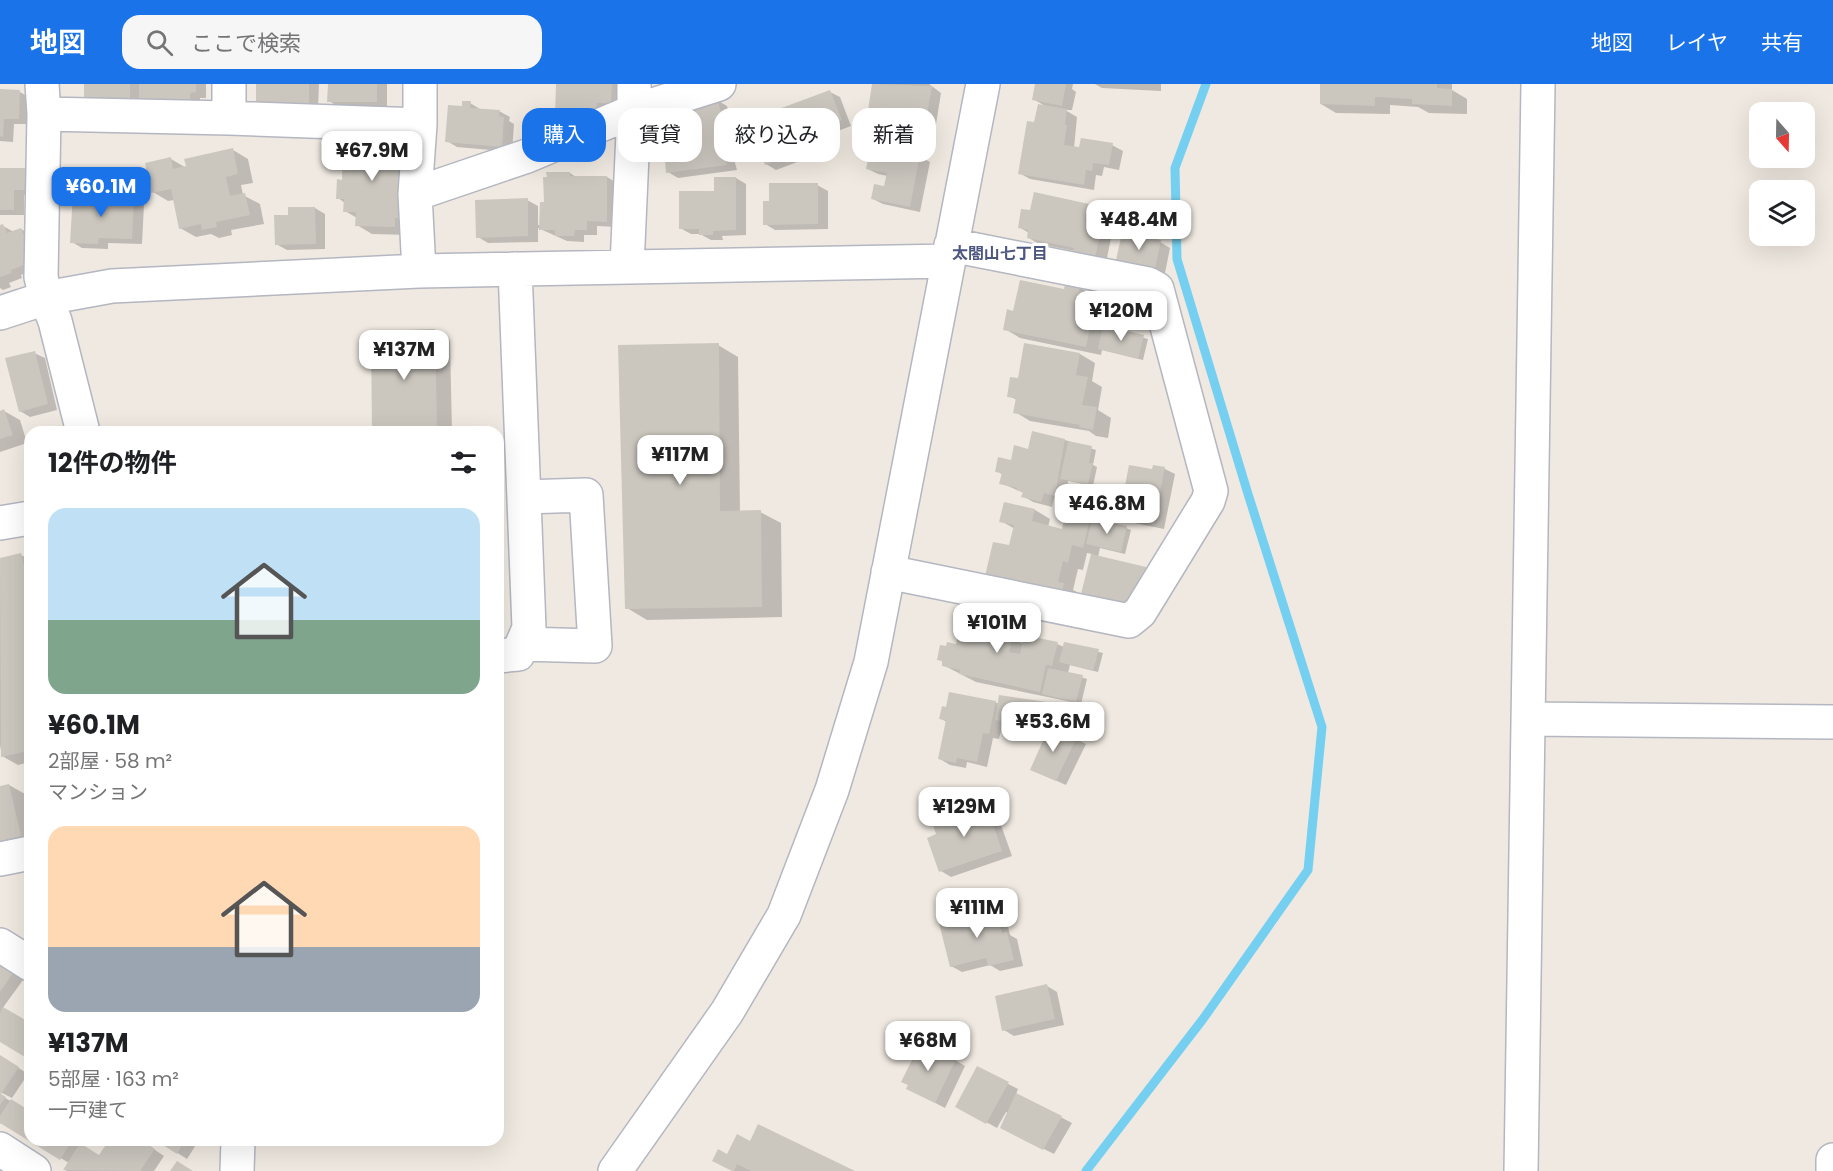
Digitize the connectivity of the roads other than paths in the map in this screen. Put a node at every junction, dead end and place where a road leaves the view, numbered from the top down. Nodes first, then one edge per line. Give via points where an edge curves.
1 (229, 84) edge
2 (420, 84) edge
3 (719, 84) edge
4 (983, 84) edge
5 (1538, 84) edge
6 (634, 97) edge
7 (43, 99) edge
8 (229, 118) junction
9 (420, 125) junction
10 (415, 194) junction
11 (950, 253) junction
12 (627, 266) junction
13 (515, 269) junction
14 (419, 272) junction
15 (46, 298) junction
16 (0, 313) edge
17 (81, 426) edge
18 (524, 496) junction
19 (24, 519) edge
20 (0, 523) edge
21 (888, 573) junction
22 (510, 650) edge
23 (1528, 719) junction
24 (1833, 722) edge
25 (24, 854) edge
26 (0, 859) edge
27 (0, 945) edge
28 (24, 960) edge
29 (238, 1146) edge
30 (0, 1149) edge
31 (1833, 1160) edge
32 (34, 1171) edge
33 (237, 1171) edge
34 (615, 1171) edge
35 (1521, 1171) edge
36 (1833, 1171) edge

1 - 8 street
2 - 9 street
3 - 6 street
4 - 11 street
5 - 23 street
6 - 10 street via 527,156
6 - 12 street
7 - 8 street
7 - 15 street via 41,277
8 - 9 street
9 - 10 street
10 - 14 street
11 - 12 street
11 - 21 street
11 - 21 street via 1148,284 1157,289 1211,490 1140,612 1129,621
12 - 13 street
13 - 14 street
13 - 18 street
14 - 15 street via 112,286
15 - 16 street
15 - 17 street
18 - 22 street via 529,628
18 - 22 street via 586,495 595,646
19 - 20 street
21 - 34 street via 871,662 836,779 784,915 727,1012
23 - 24 street
23 - 35 street
25 - 26 street
27 - 28 street
29 - 33 street
30 - 32 street
31 - 36 street

